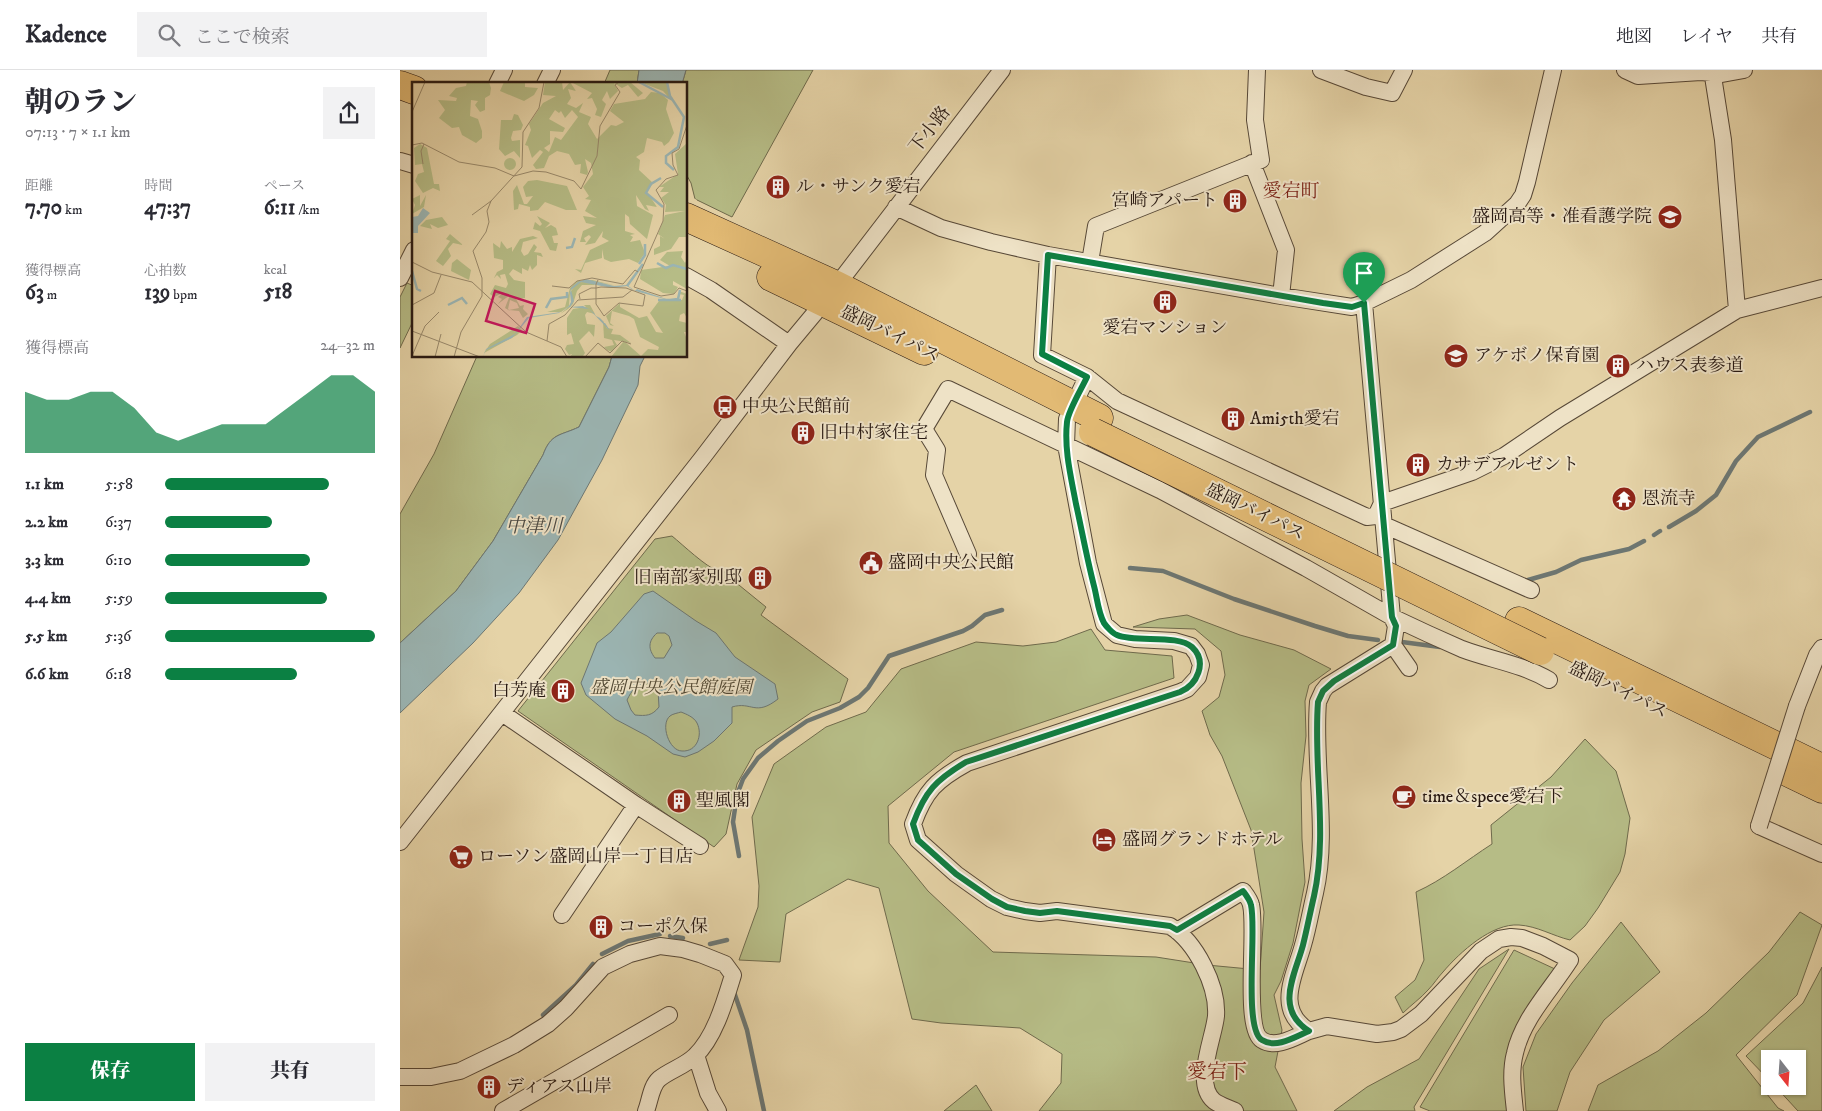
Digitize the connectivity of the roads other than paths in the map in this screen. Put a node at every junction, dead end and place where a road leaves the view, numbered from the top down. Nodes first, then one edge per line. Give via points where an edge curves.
1 (504, 70) edge
2 (552, 70) edge
3 (1002, 70) edge
4 (1257, 70) edge
5 (1321, 70) edge
6 (1404, 70) edge
7 (1553, 70) edge
8 (1626, 70) edge
9 (1744, 70) edge
10 (1712, 72) edge
11 (498, 82) edge
12 (546, 82) edge
13 (400, 85) edge
14 (412, 89) edge
15 (400, 102) edge
16 (412, 106) edge
17 (1252, 163) junction
18 (896, 206) junction
19 (688, 219) edge
20 (688, 236) edge
21 (723, 245) junction
22 (412, 254) edge
23 (1048, 255) junction
24 (1090, 262) junction
25 (688, 277) edge
26 (400, 278) edge
27 (1822, 288) edge
28 (830, 294) junction
29 (1282, 296) junction
30 (1364, 303) junction
31 (1737, 310) junction
32 (789, 344) junction
33 (1087, 377) junction
34 (1069, 423) junction
35 (1096, 425) junction
36 (1382, 503) junction
37 (1384, 525) junction
38 (968, 554) dead end
39 (1530, 590) dead end
40 (1392, 617) junction
41 (1393, 645) junction
42 (1822, 648) edge
43 (1530, 659) junction
44 (1409, 668) dead end
45 (1549, 680) dead end
46 (502, 713) junction
47 (1822, 768) edge
48 (1822, 789) edge
49 (636, 805) junction
50 (400, 842) edge
51 (700, 846) dead end
52 (1822, 854) edge
53 (562, 915) dead end
54 (1177, 930) junction
55 (669, 1015) dead end
56 (1309, 1031) junction
57 (696, 1055) junction
58 (400, 1077) edge
59 (652, 1091) junction
60 (503, 1111) edge
61 (646, 1111) edge
62 (659, 1111) edge
63 (718, 1111) edge
64 (1235, 1111) edge
65 (1515, 1111) edge

1 - 11 street
2 - 12 street
3 - 18 street, 下小路
4 - 17 street via 1255,120 1261,160
5 - 6 street via 1392,93
7 - 30 street via 1527,182 1517,204 1458,252
8 - 10 street via 1638,76
9 - 10 street via 1722,74
10 - 31 street via 1722,140
13 - 14 highway
15 - 16 highway
17 - 24 street via 1096,226
17 - 29 street via 1286,250
18 - 23 street via 942,228
18 - 28 street, 下小路
19 - 21 highway, 盛岡バイパス
20 - 21 highway, 盛岡バイパス
21 - 28 highway, 盛岡バイパス
22 - 26 street
23 - 24 street
23 - 33 street via 1042,354
24 - 29 street
25 - 32 street
27 - 31 street
28 - 32 street, 下小路
28 - 34 highway, 盛岡バイパス
29 - 30 street via 1352,307
30 - 36 street
31 - 36 street via 1504,456 1472,472
32 - 46 street, 下小路
33 - 34 street
33 - 36 street via 1117,401 1367,517 1376,516
34 - 35 highway, 盛岡バイパス
34 - 38 street via 948,389 924,429 937,450 934,475
34 - 40 street via 1160,490
34 - 54 street via 1072,484 1104,624 1117,635 1191,646 1201,665 1198,677 1188,689 1180,692 966,762 926,794 913,824 918,840 977,890 1007,907 1170,926
35 - 43 highway, 盛岡バイパス, bridge
35 - 47 highway, 盛岡バイパス via 1519,621
36 - 37 street
37 - 39 street
37 - 40 street
40 - 41 street via 1396,626
40 - 43 street via 1463,649
41 - 44 street
41 - 56 street via 1334,681 1323,691 1318,702 1318,880 1303,946 1290,984 1289,1001 1296,1019
42 - 52 street, bridge via 1797,706 1759,826
43 - 45 street via 1536,672
43 - 48 highway, 盛岡バイパス
46 - 49 street
46 - 50 street, 下小路
49 - 51 street
49 - 53 street
54 - 56 street via 1243,891 1251,904 1251,1001 1255,1031 1260,1040 1270,1043 1284,1042
54 - 64 street via 1200,958 1216,1003 1214,1028 1205,1063 1206,1086 1213,1101
55 - 60 street
56 - 65 street via 1327,1026 1377,1034 1393,1032 1421,1014 1481,951 1499,939 1522,938 1543,946 1570,960 1521,1035 1513,1063
57 - 58 street via 722,1010 733,975 724,964 700,954 660,946 630,954 603,967 548,1024 514,1046 448,1075
57 - 59 street via 658,1080
57 - 63 street via 708,1093
59 - 61 street
59 - 62 street

